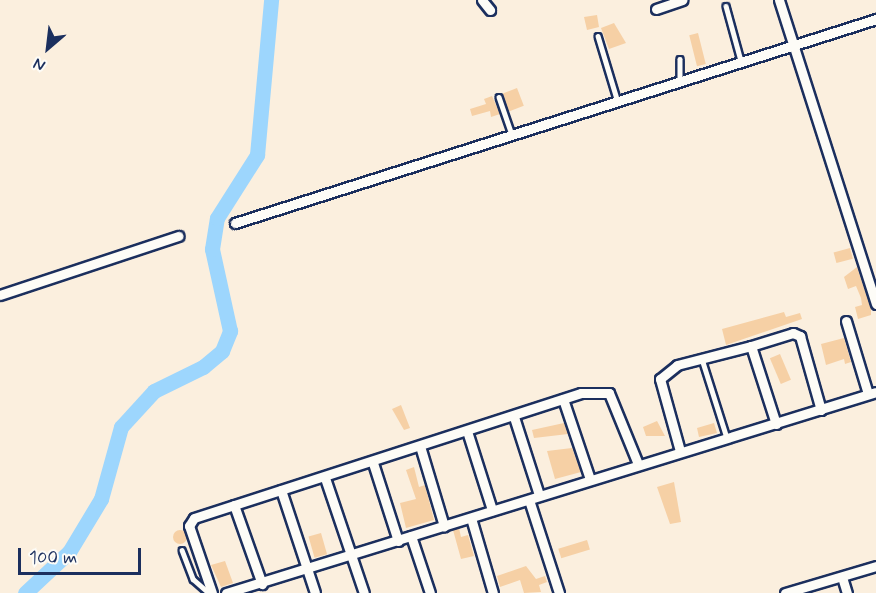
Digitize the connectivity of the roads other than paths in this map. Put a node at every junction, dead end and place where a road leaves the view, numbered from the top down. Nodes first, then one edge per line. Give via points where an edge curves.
1 (482, 0) edge
2 (682, 0) edge
3 (779, 0) edge
4 (726, 6) dead end
5 (656, 9) dead end
6 (490, 10) dead end
7 (876, 19) edge
8 (598, 36) dead end
9 (792, 46) junction
10 (680, 59) dead end
11 (741, 61) junction
12 (680, 80) junction
13 (499, 97) dead end
14 (617, 99) junction
15 (511, 132) junction
16 (235, 223) dead end
17 (178, 236) dead end
18 (0, 295) edge
19 (876, 304) edge
20 (846, 321) dead end
21 (751, 346) junction
22 (702, 359) junction
23 (872, 393) edge
24 (562, 399) junction
25 (821, 410) junction
26 (514, 417) junction
27 (776, 424) junction
28 (467, 431) junction
29 (727, 438) junction
30 (420, 446) junction
31 (680, 451) junction
32 (373, 463) junction
33 (638, 464) junction
34 (325, 478) junction
35 (590, 478) junction
36 (281, 490) junction
37 (539, 495) junction
38 (529, 500) junction
39 (234, 505) junction
40 (492, 510) junction
41 (471, 518) junction
42 (444, 525) junction
43 (411, 536) junction
44 (398, 541) junction
45 (182, 550) dead end
46 (351, 556) junction
47 (876, 566) edge
48 (307, 570) junction
49 (842, 577) junction
50 (262, 584) junction
51 (804, 590) edge
52 (210, 593) edge
53 (226, 593) edge
54 (315, 593) edge
55 (364, 593) edge
56 (430, 593) edge
57 (493, 593) edge
58 (559, 593) edge
59 (785, 593) edge
60 (847, 593) edge

1 - 6 street
2 - 5 street
3 - 9 street
4 - 11 lane
7 - 9 street
8 - 14 lane
9 - 11 street
9 - 19 street
10 - 12 lane
11 - 12 street
12 - 14 street
13 - 15 lane
14 - 15 street
15 - 16 street
17 - 18 street
20 - 23 street
21 - 22 street
21 - 25 street via 793,333 800,336
21 - 27 street
22 - 29 lane
22 - 31 street via 677,365 660,376 664,404
23 - 25 street
24 - 26 street
24 - 33 street via 592,390 609,393
24 - 35 street
25 - 27 street
26 - 28 street
26 - 37 street
27 - 29 street
28 - 30 street
28 - 40 street
29 - 31 street
30 - 32 street
30 - 42 street
31 - 33 street
32 - 34 street
32 - 44 street
33 - 35 street
34 - 36 street
34 - 46 street
35 - 37 street
36 - 39 street
36 - 48 street
37 - 38 street
38 - 40 street
38 - 58 street
39 - 50 street
39 - 52 street via 190,522
40 - 41 street
41 - 42 street
41 - 57 street
42 - 43 street
43 - 44 street
43 - 56 street
44 - 46 street
45 - 52 lane via 193,579
46 - 48 street
46 - 55 street
47 - 49 street
48 - 50 street
48 - 54 street
49 - 51 street
49 - 60 street
50 - 53 street
51 - 59 street

